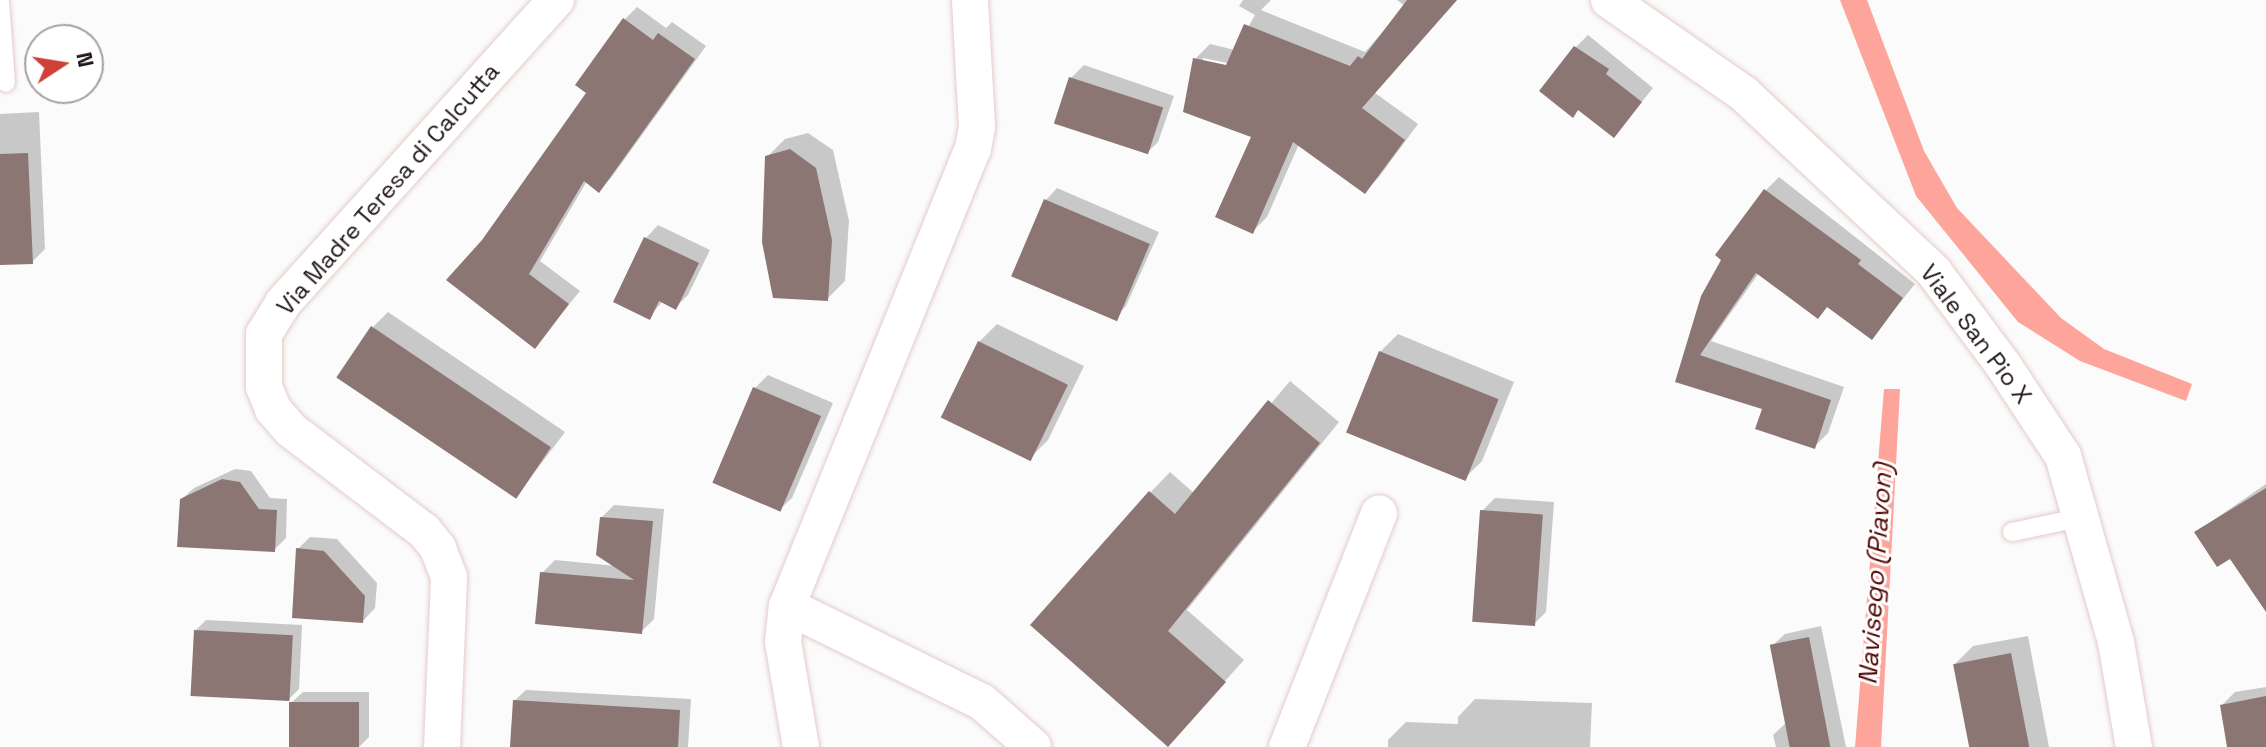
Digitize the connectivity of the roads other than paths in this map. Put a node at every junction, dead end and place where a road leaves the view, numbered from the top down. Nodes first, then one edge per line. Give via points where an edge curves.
1 (556, 0) edge
2 (970, 0) edge
3 (1609, 0) edge
4 (0, 2) edge
5 (6, 83) dead end
6 (1379, 513) dead end
7 (2083, 517) junction
8 (2012, 532) dead end
9 (787, 606) junction
10 (442, 747) edge
11 (801, 747) edge
12 (1033, 747) edge
13 (1287, 747) edge
14 (2134, 747) edge

1 - 10 street, Via Madre Teresa di Calcutta via 283,303 264,334 264,387 273,409 291,430 424,531 438,548 449,577
2 - 9 street via 977,126 973,149
3 - 7 street, Viale San Pio X via 1744,94 1934,272 2063,456
4 - 5 lane
6 - 13 street
7 - 8 lane
7 - 14 street, Viale San Pio X via 2116,642
9 - 11 street via 783,642
9 - 12 street via 982,702

